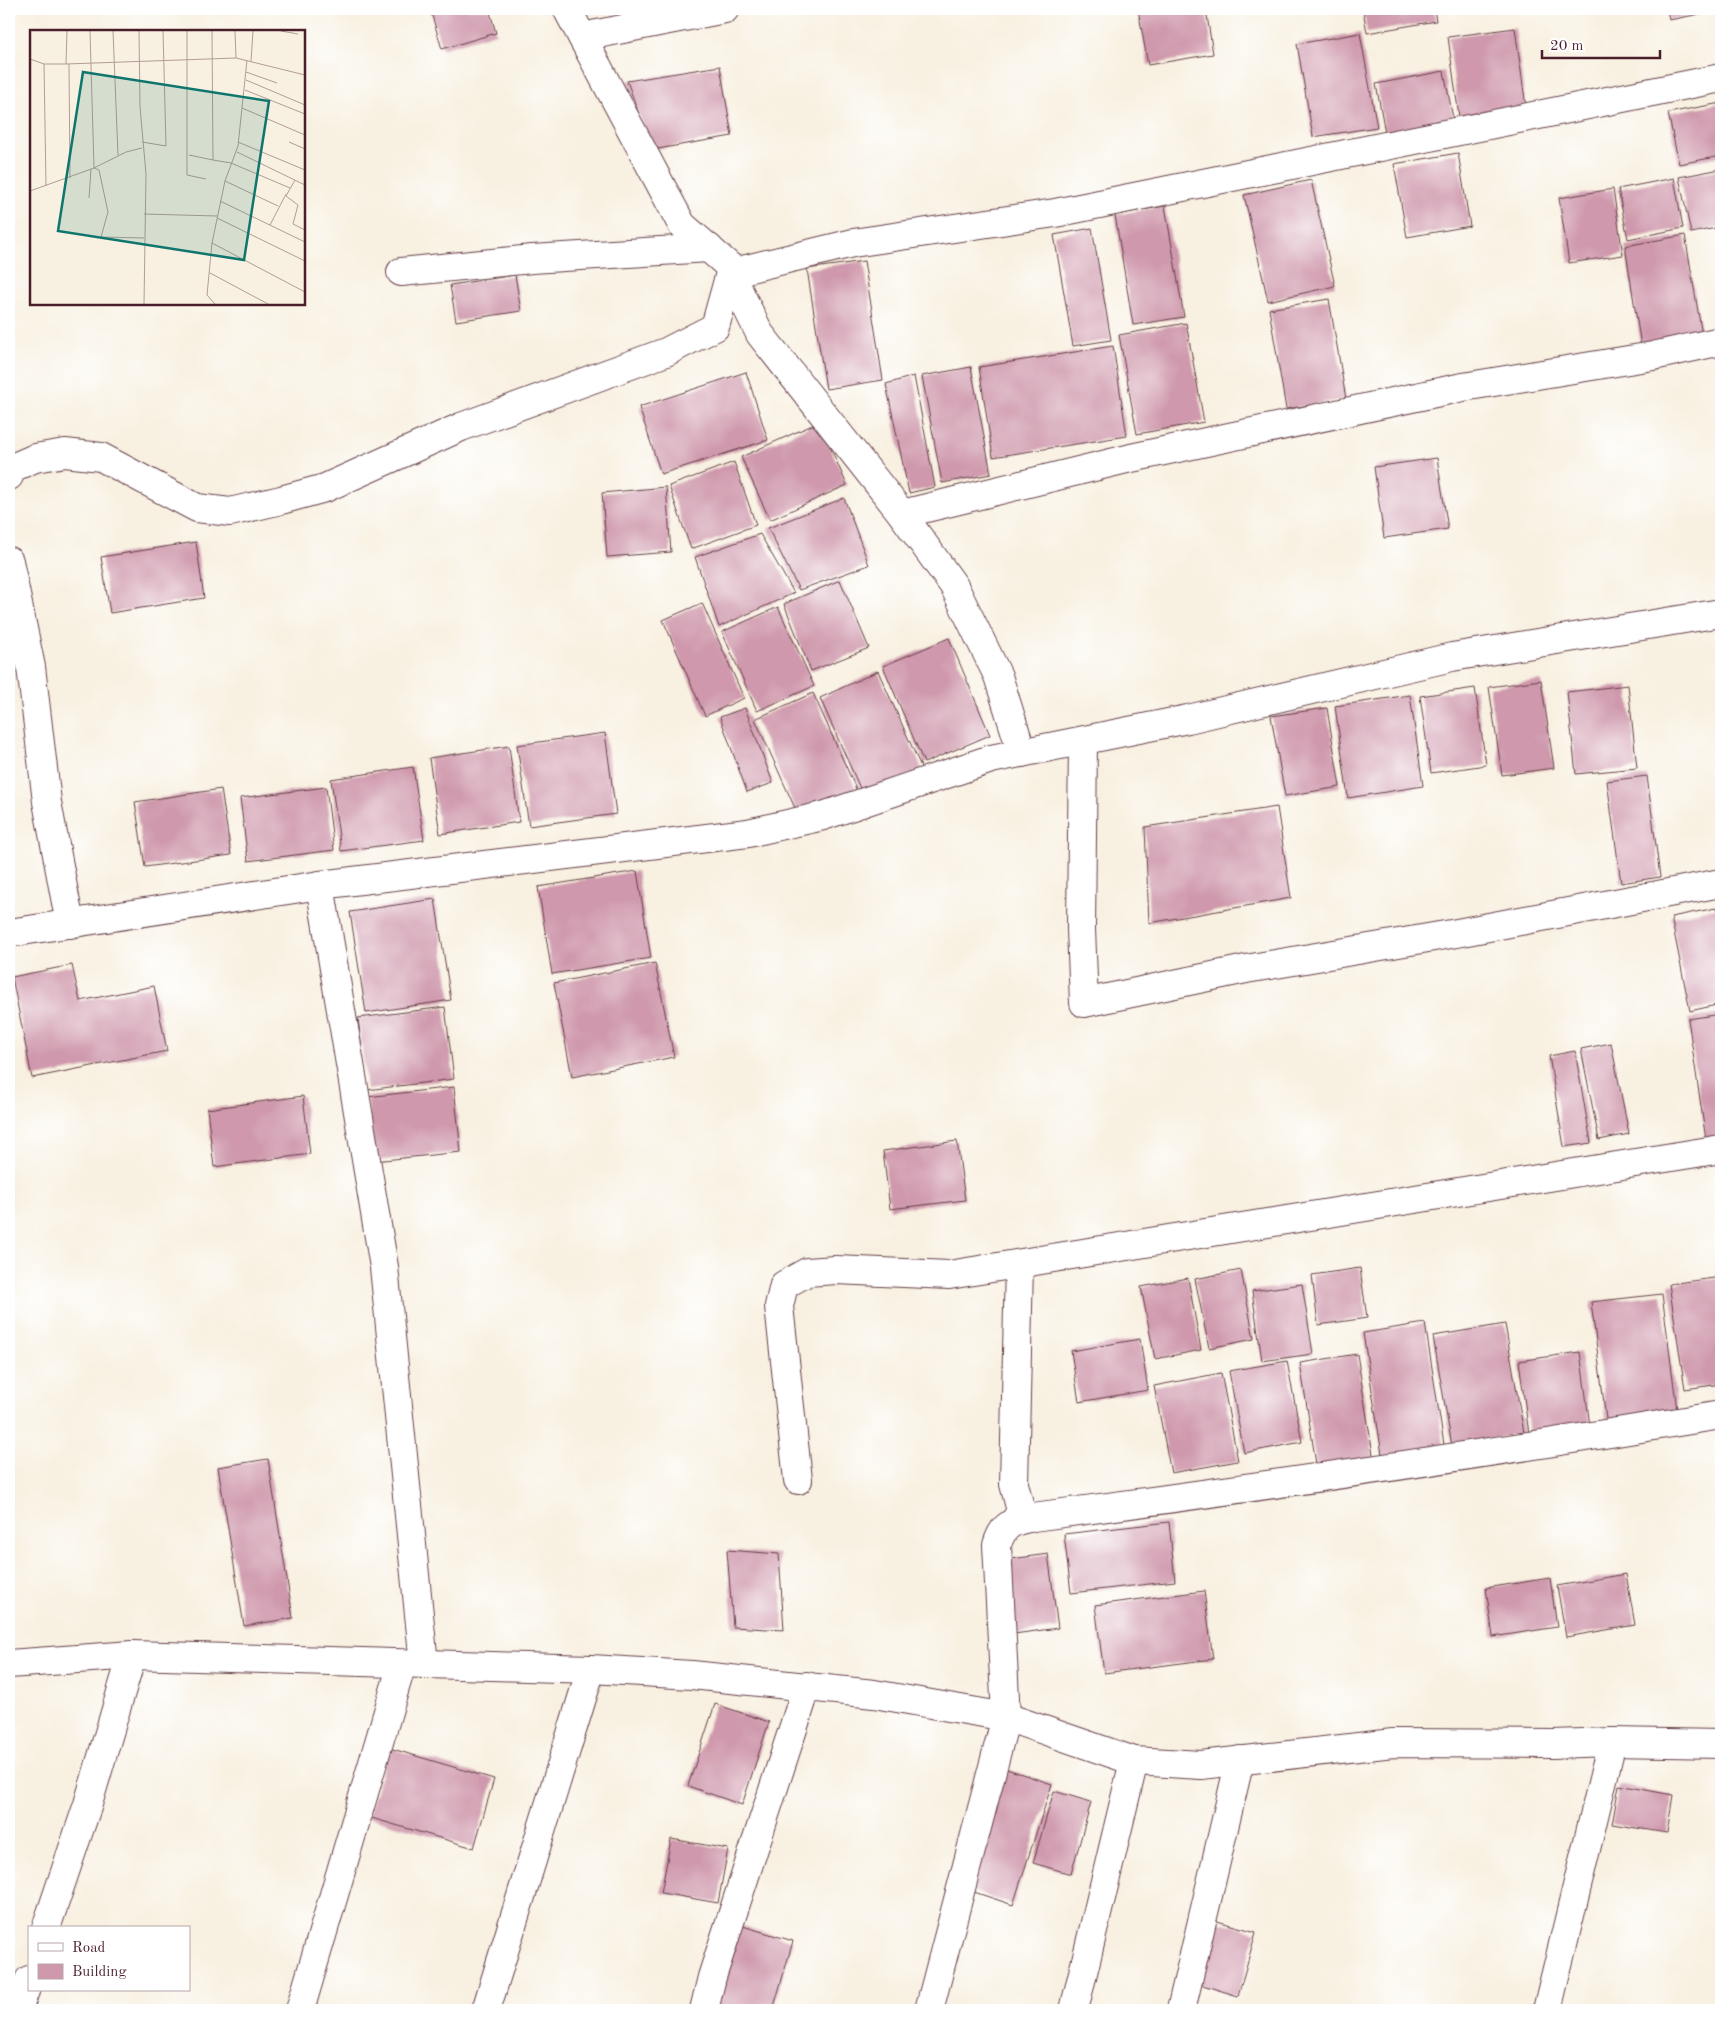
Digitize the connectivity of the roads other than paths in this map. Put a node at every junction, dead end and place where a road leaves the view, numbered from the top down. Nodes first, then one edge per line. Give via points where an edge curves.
1 (567, 9) edge
2 (725, 9) edge
3 (582, 37) junction
4 (1721, 78) edge
5 (709, 248) junction
6 (401, 272) dead end
7 (730, 273) junction
8 (1721, 341) edge
9 (9, 476) edge
10 (902, 514) junction
11 (9, 561) edge
12 (1721, 613) edge
13 (1082, 740) junction
14 (1022, 753) junction
15 (1721, 883) edge
16 (320, 885) junction
17 (70, 924) junction
18 (9, 933) edge
19 (1721, 1149) edge
20 (1019, 1264) junction
21 (1721, 1415) edge
22 (798, 1480) dead end
23 (1015, 1521) junction
24 (132, 1656) junction
25 (9, 1664) edge
26 (413, 1664) junction
27 (591, 1669) junction
28 (807, 1686) junction
29 (1006, 1717) junction
30 (1612, 1742) junction
31 (1721, 1744) edge
32 (1240, 1760) junction
33 (1134, 1761) junction
34 (47, 1926) edge
35 (28, 1983) edge
36 (18, 2010) edge
37 (300, 2010) edge
38 (486, 2010) edge
39 (704, 2010) edge
40 (929, 2010) edge
41 (1074, 2010) edge
42 (1181, 2010) edge
43 (1547, 2010) edge

1 - 3 street
2 - 3 street
3 - 5 street via 682,224
4 - 7 street via 1055,213 853,244
5 - 6 street via 532,259
5 - 7 street via 728,266
7 - 9 street via 715,327 666,352 462,427 325,488 230,512 197,508 101,457 65,454 35,458 12,468
7 - 10 street via 760,334
8 - 10 street via 1653,356 1463,387 1131,458
10 - 14 street via 954,586 998,676
11 - 17 street via 31,667 48,802
12 - 13 street via 1452,657 1188,719
13 - 14 street
13 - 15 street via 1084,1004 1246,968 1457,933
14 - 16 street via 992,759 823,816 748,833
16 - 17 street
16 - 26 street via 384,1267
17 - 18 street
19 - 20 street
20 - 22 street via 949,1275 836,1270 807,1272 784,1285 780,1306
20 - 23 street via 1014,1484 1021,1511
21 - 23 street via 1243,1490
23 - 29 street via 1001,1532 997,1545
24 - 25 street
24 - 26 street
24 - 34 street via 88,1804
26 - 27 street
26 - 37 street
27 - 28 street
27 - 38 street
28 - 29 street
28 - 39 street
29 - 33 street
29 - 40 street
30 - 31 street
30 - 32 street via 1393,1743
30 - 43 street
32 - 33 street via 1201,1765
32 - 42 street
33 - 41 street
35 - 36 street

